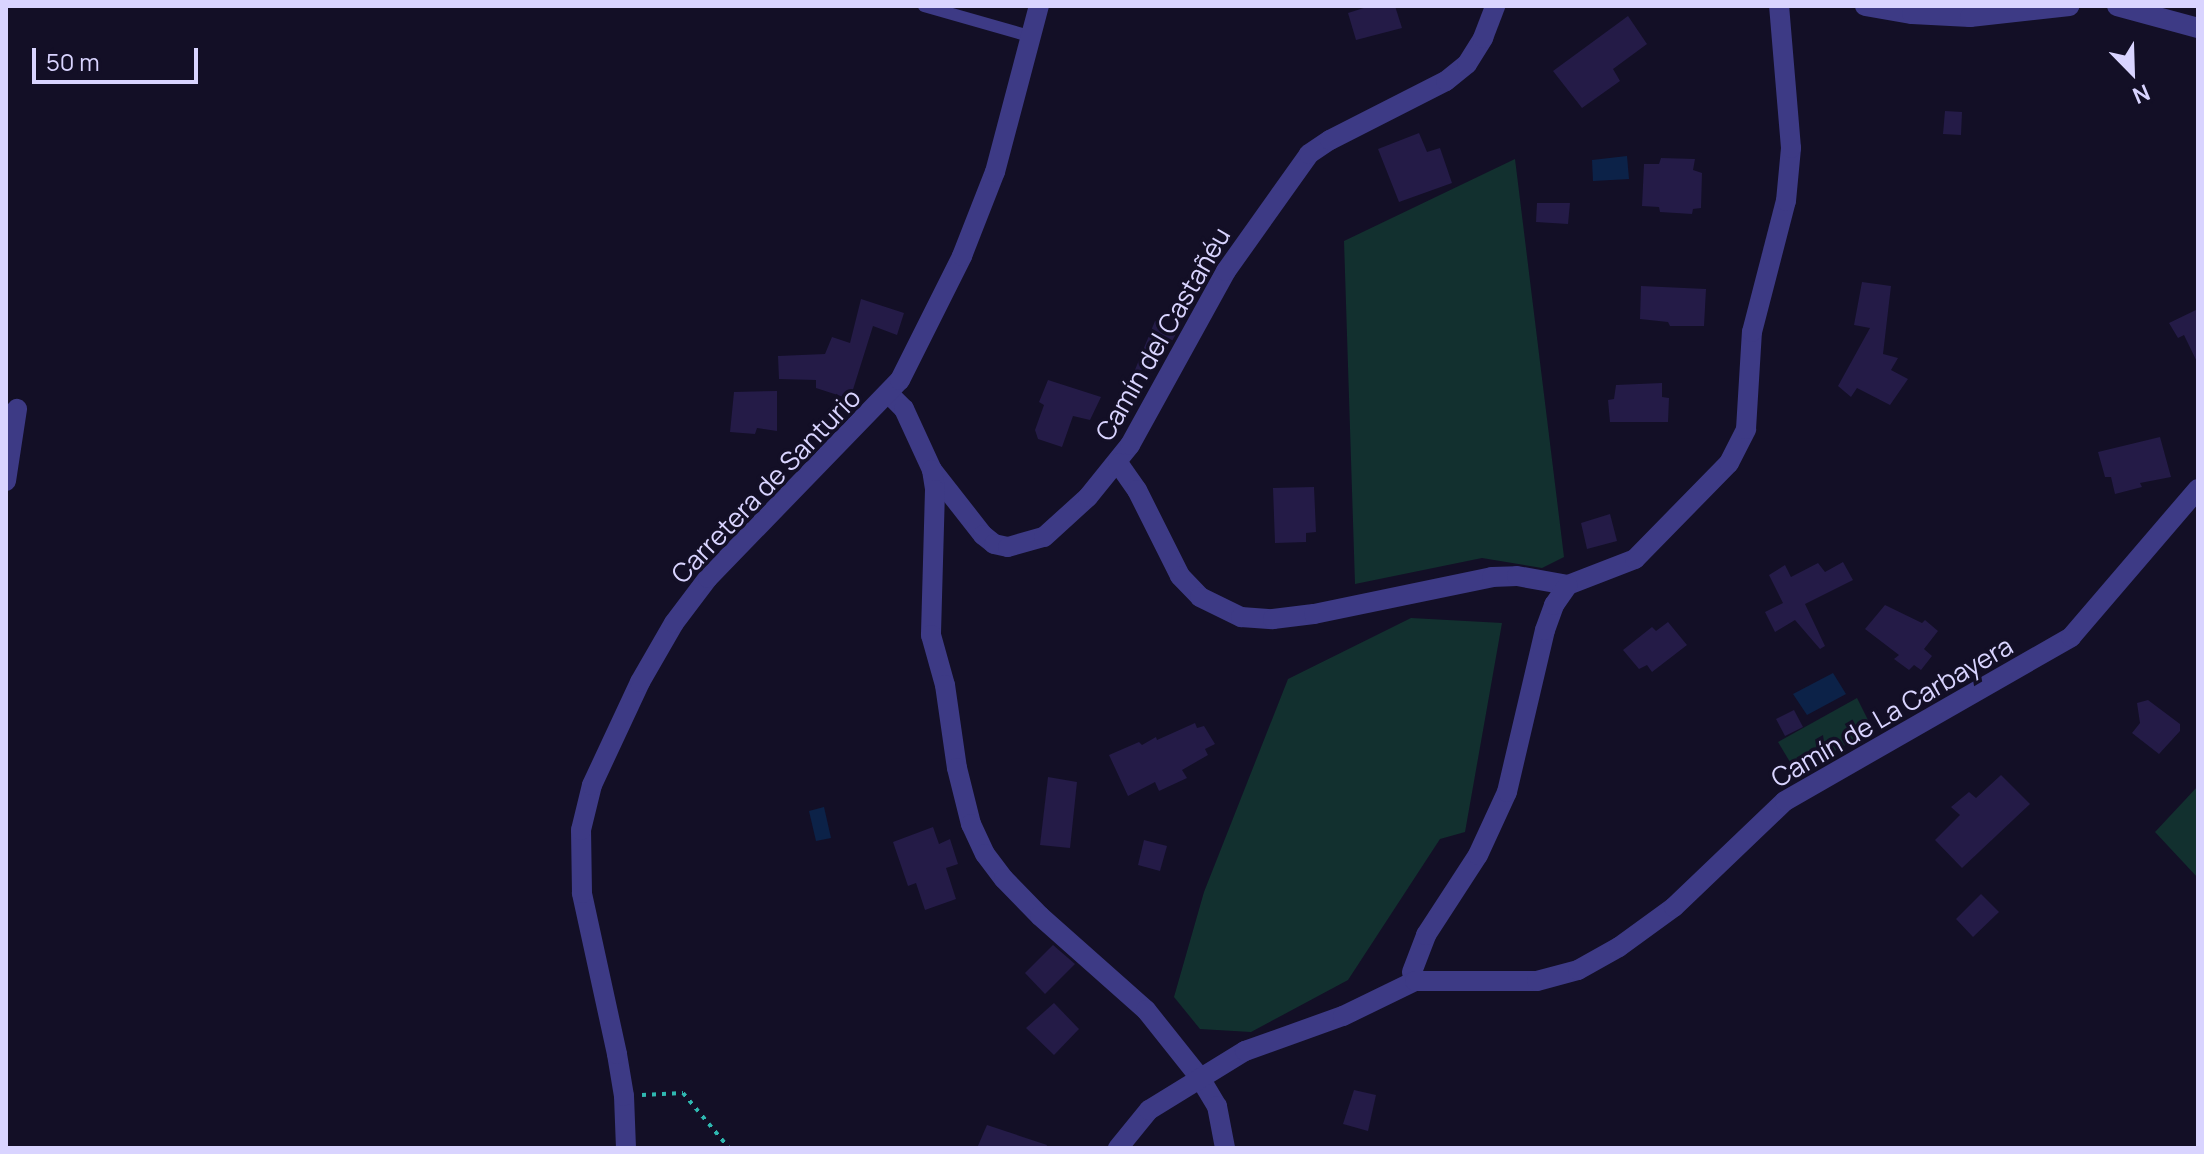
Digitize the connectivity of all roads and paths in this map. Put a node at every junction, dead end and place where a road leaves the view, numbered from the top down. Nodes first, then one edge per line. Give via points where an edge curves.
1 (924, 6) edge
2 (1039, 6) edge
3 (1495, 6) edge
4 (1779, 6) edge
5 (1865, 6) edge
6 (2069, 6) edge
7 (2117, 6) edge
8 (2198, 28) edge
9 (1033, 37) junction
10 (889, 394) junction
11 (17, 409) dead end
12 (1118, 463) junction
13 (932, 470) junction
14 (6, 481) edge
15 (2198, 489) edge
16 (1568, 585) junction
17 (1415, 981) junction
18 (1200, 1078) junction
19 (624, 1096) junction
20 (626, 1148) edge
21 (729, 1148) edge
22 (1118, 1148) edge
23 (1225, 1148) edge

1 - 9 lane
2 - 9 street, Carretera de Santurio
3 - 12 street, Camín del Castañéu via 1467,64 1446,81 1330,140 1309,154 1285,183 1226,271
4 - 16 street via 1790,161 1777,245 1752,332 1746,429 1729,463 1647,550
5 - 6 street via 1970,17
7 - 8 street
9 - 10 street, Carretera de Santurio via 995,172 962,256
10 - 13 street, Camín del Castañéu via 904,409
10 - 19 street, Carretera de Santurio via 708,578 647,671 592,785 581,830 582,893
11 - 14 street
12 - 13 street, Camín del Castañéu via 1052,531 1008,547 983,535
12 - 16 street via 1180,576 1200,597 1241,617 1314,614 1492,577
13 - 18 street via 931,635 971,824 1004,879 1146,1010
15 - 17 street, Camín de La Carbayera via 2071,637 1785,801 1674,907 1619,947 1578,970 1537,981
16 - 17 street via 1545,630 1507,792 1478,855 1426,935 1412,972
17 - 18 street, Camín de La Carbayera via 1343,1016 1245,1051
18 - 22 street, Camín de La Carbayera via 1149,1110
18 - 23 street via 1217,1106
19 - 20 street, Carretera de Santurio
19 - 21 path via 683,1093

